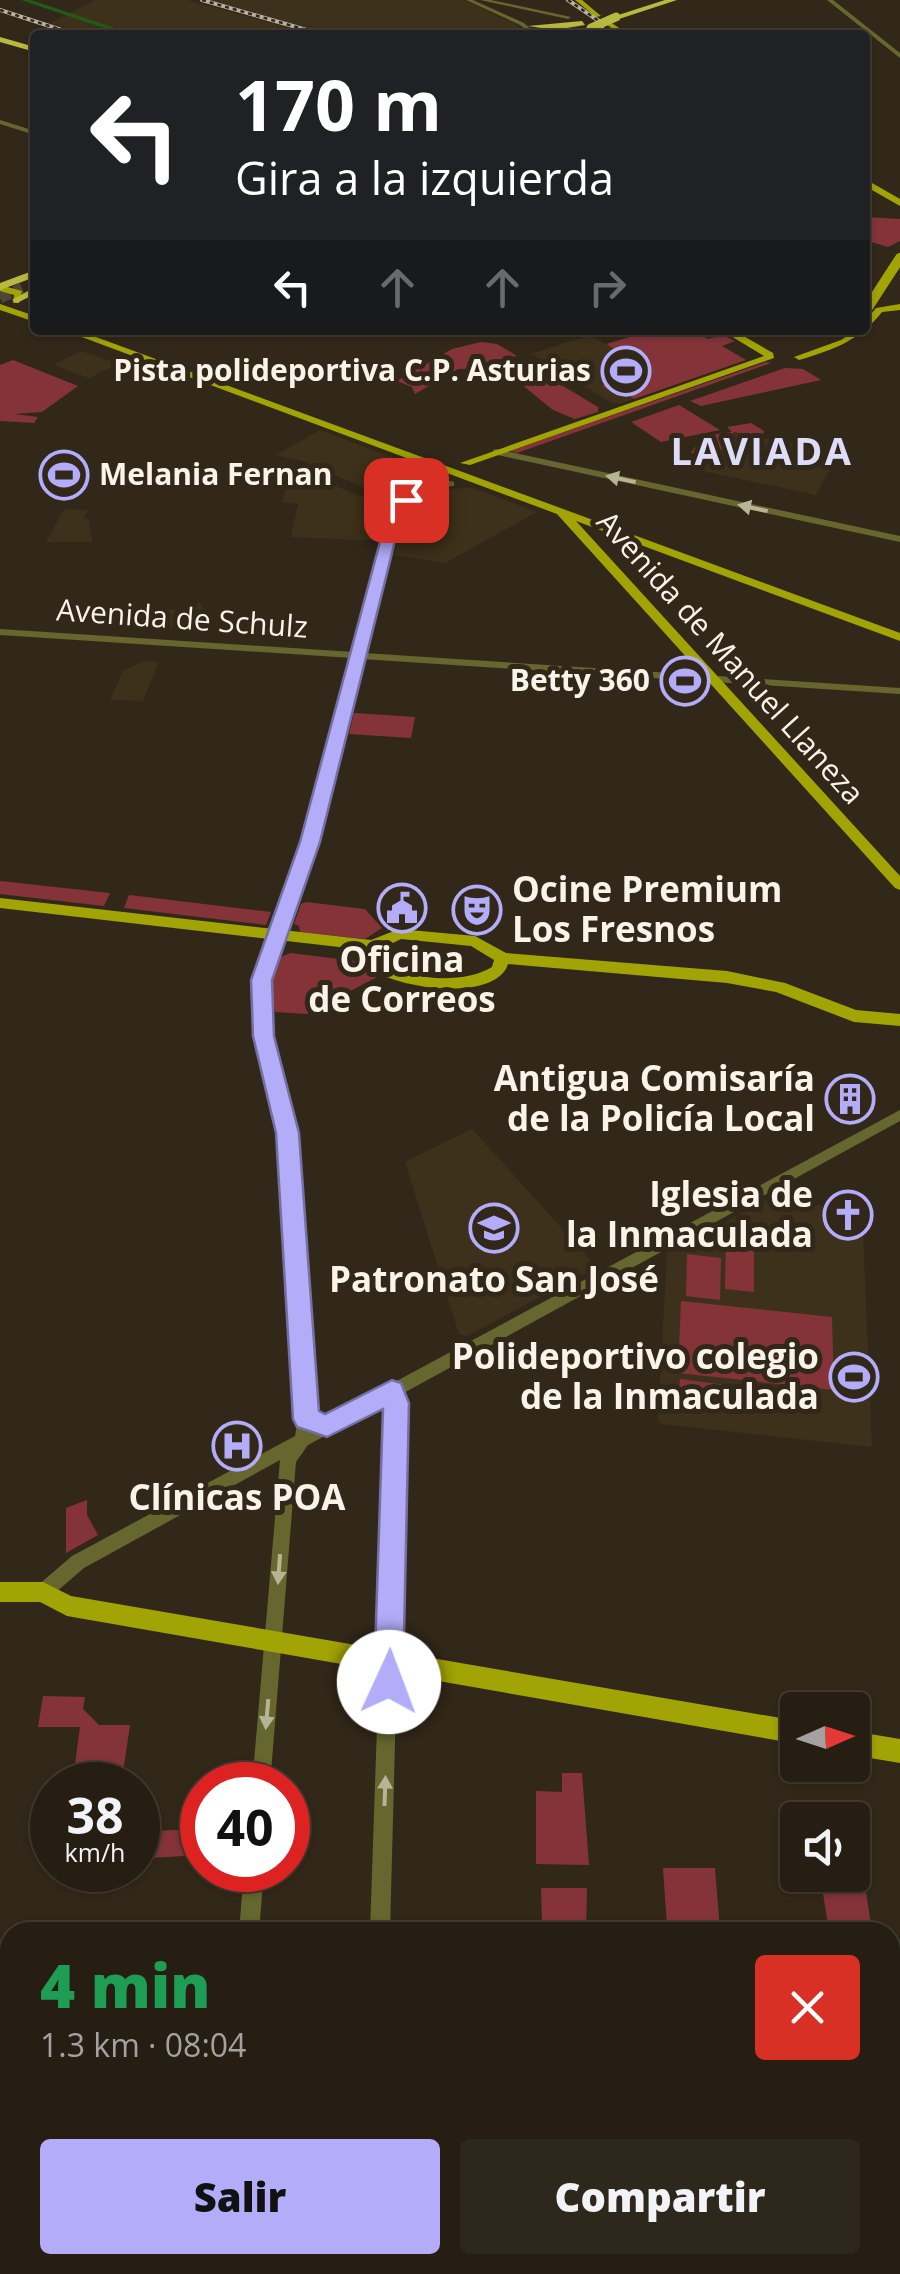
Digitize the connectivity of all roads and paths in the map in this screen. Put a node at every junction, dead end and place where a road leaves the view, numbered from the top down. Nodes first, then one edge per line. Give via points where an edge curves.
1 (469, 0) edge
2 (578, 0) edge
3 (660, 0) edge
4 (673, 0) edge
5 (830, 0) edge
6 (480, 1) edge
7 (568, 17) joint
8 (606, 17) junction
9 (586, 29) edge
10 (532, 30) edge
11 (619, 30) edge
12 (868, 30) edge
13 (870, 32) edge
14 (0, 41) edge
15 (30, 51) edge
16 (900, 56) edge
17 (0, 122) edge
18 (30, 131) edge
19 (870, 183) edge
20 (900, 200) edge
21 (900, 258) edge
22 (0, 286) edge
23 (26, 287) edge
24 (870, 298) edge
25 (870, 304) edge
26 (900, 306) edge
27 (0, 307) edge
28 (30, 313) edge
29 (870, 324) edge
30 (81, 335) edge
31 (93, 335) edge
32 (736, 335) edge
33 (745, 335) edge
34 (842, 336) edge
35 (782, 357) junction
36 (540, 447) junction
37 (496, 452) junction
38 (514, 456) junction
39 (546, 463) junction
40 (474, 473) junction
41 (438, 474) junction
42 (560, 511) junction
43 (900, 539) edge
44 (0, 632) edge
45 (900, 637) edge
46 (359, 656) junction
47 (710, 678) junction
48 (898, 696) edge
49 (894, 870) edge
50 (900, 885) edge
51 (0, 904) edge
52 (0, 914) edge
53 (274, 939) junction
54 (372, 951) junction
55 (501, 964) junction
56 (900, 1020) edge
57 (900, 1115) edge
58 (392, 1391) junction
59 (306, 1419) junction
60 (327, 1426) junction
61 (302, 1441) junction
62 (0, 1592) edge
63 (43, 1592) junction
64 (273, 1643) junction
65 (390, 1664) junction
66 (780, 1730) edge
67 (870, 1746) edge
68 (900, 1751) edge
69 (263, 1762) edge
70 (252, 1892) edge
71 (250, 1922) edge
72 (380, 1922) edge

1 - 6 street
2 - 8 main road
3 - 8 highway
4 - 8 highway
5 - 12 street
6 - 7 street
6 - 10 street
7 - 9 highway via 590,24
8 - 9 highway, bridge
8 - 9 highway, bridge
8 - 11 main road
9 - 10 highway
13 - 16 street
14 - 15 highway
17 - 18 street
19 - 20 main road
21 - 25 main road, bridge
22 - 23 highway
22 - 23 main road via 20,296
23 - 27 main road
24 - 26 main road
26 - 29 main road via 880,310
27 - 28 main road
30 - 41 main road
31 - 41 main road
32 - 35 main road
33 - 35 main road
34 - 35 main road
35 - 36 main road
35 - 37 main road
36 - 38 main road
36 - 39 street
37 - 38 street
37 - 40 main road
38 - 39 street
38 - 40 main road
43 -> 39 street
40 - 41 main road
40 - 41 main road via 451,484
40 - 42 main road
41 - 46 street via 396,508
42 - 45 main road
42 - 47 main road, Avenida de Manuel Llaneza
44 - 46 street, Avenida de Schulz
46 - 47 street, Avenida de Schulz
46 - 53 street via 310,842
47 - 48 street, Avenida de Schulz
47 - 49 main road, Avenida de Manuel Llaneza
49 - 50 main road, Avenida de Manuel Llaneza
51 - 53 main road
52 - 53 main road
53 - 54 main road
53 - 59 street via 261,980 262,1018 287,1133
54 - 55 main road via 399,934 475,941
54 - 55 main road via 384,974 457,983 482,982
55 - 56 main road via 732,989 744,983 779,988 854,1016
57 - 58 street
58 - 60 street
58 - 65 street
59 - 60 street
59 - 61 street
60 - 61 street
61 - 63 street via 78,1562
61 -> 64 street via 288,1460
62 - 63 main road
63 - 64 main road via 68,1606
64 - 65 main road
64 -> 69 street
65 - 66 main road
72 -> 65 street
67 - 68 main road
70 - 71 street

